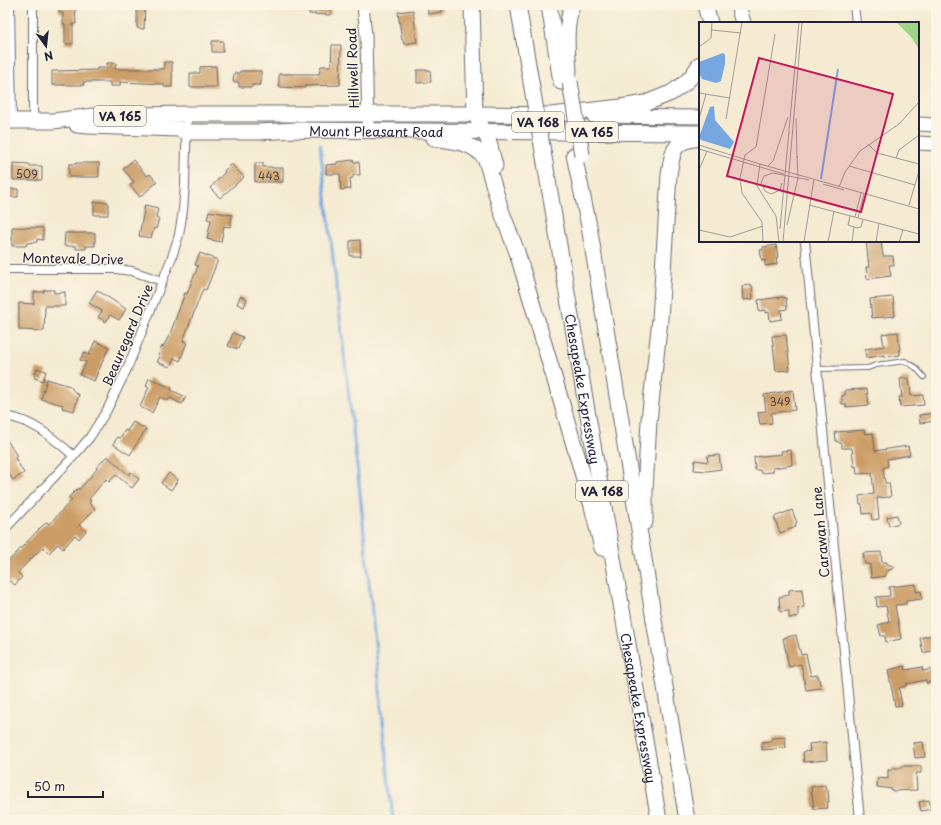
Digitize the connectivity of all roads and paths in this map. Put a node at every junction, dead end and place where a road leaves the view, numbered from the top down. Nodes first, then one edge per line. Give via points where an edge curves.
1 (10, 5) edge
2 (33, 5) edge
3 (363, 5) edge
4 (472, 5) edge
5 (518, 5) edge
6 (549, 5) edge
7 (572, 5) edge
8 (705, 5) edge
9 (738, 5) edge
10 (854, 5) edge
11 (710, 22) edge
12 (743, 22) edge
13 (856, 22) edge
14 (699, 66) edge
15 (566, 82) junction
16 (187, 114) junction
17 (367, 114) junction
18 (475, 114) junction
19 (551, 115) junction
20 (699, 117) edge
21 (9, 121) edge
22 (33, 121) junction
23 (52, 121) junction
24 (919, 124) edge
25 (936, 125) edge
26 (368, 130) junction
27 (484, 131) junction
28 (186, 132) junction
29 (699, 133) edge
30 (699, 138) edge
31 (919, 143) edge
32 (936, 144) edge
33 (805, 242) edge
34 (517, 252) junction
35 (5, 269) edge
36 (162, 281) junction
37 (817, 369) junction
38 (924, 377) dead end
39 (5, 416) edge
40 (74, 456) junction
41 (5, 529) edge
42 (618, 587) junction
43 (663, 674) junction
44 (659, 820) edge
45 (687, 820) edge
46 (860, 820) edge

1 - 21 street
2 - 22 street
3 - 17 street, Hillwell Road
4 - 18 highway
5 - 42 highway, Chesapeake Expressway / VA 168, bridge
6 - 15 highway, VA 168
7 - 15 highway via 568,18
8 - 11 highway
9 - 12 highway
10 - 13 street
14 - 19 highway via 684,84 646,103
15 - 43 highway, VA 168
16 - 17 highway, Mount Pleasant Road / VA 165
16 - 23 highway, Mount Pleasant Road / VA 165 via 93,116
16 - 28 street, Beauregard Drive
17 - 18 highway, Mount Pleasant Road / VA 165
17 - 26 street, Hillwell Road
18 - 19 highway, Mount Pleasant Road / VA 165
18 - 27 highway
19 - 20 main road, Mount Pleasant Road / VA 165
21 - 22 highway, Mount Pleasant Road / VA 165
22 - 23 highway, Mount Pleasant Road / VA 165
23 - 28 highway, Mount Pleasant Road / VA 165 via 88,126 179,129
24 - 25 main road
26 - 27 highway, Mount Pleasant Road / VA 165
26 - 28 highway, Mount Pleasant Road / VA 165
26 - 34 highway via 436,138 475,148 486,160
27 - 29 highway, Mount Pleasant Road / VA 165
27 - 34 highway
28 - 36 street, Beauregard Drive via 183,210 176,243
30 - 43 highway via 682,142 672,152 660,319 649,421 645,518 659,606
31 - 32 main road
33 - 37 street, Carawan Lane
34 - 42 highway via 604,552
35 - 36 street, Montevale Drive via 116,269 132,271
36 - 40 street, Beauregard Drive via 116,393 90,436
37 - 38 lane via 868,368 876,364 905,361
37 - 46 street, Carawan Lane
39 - 40 street via 25,420 36,426
40 - 41 street, Beauregard Drive
42 - 44 highway, Chesapeake Expressway / VA 168
43 - 45 highway, VA 168

